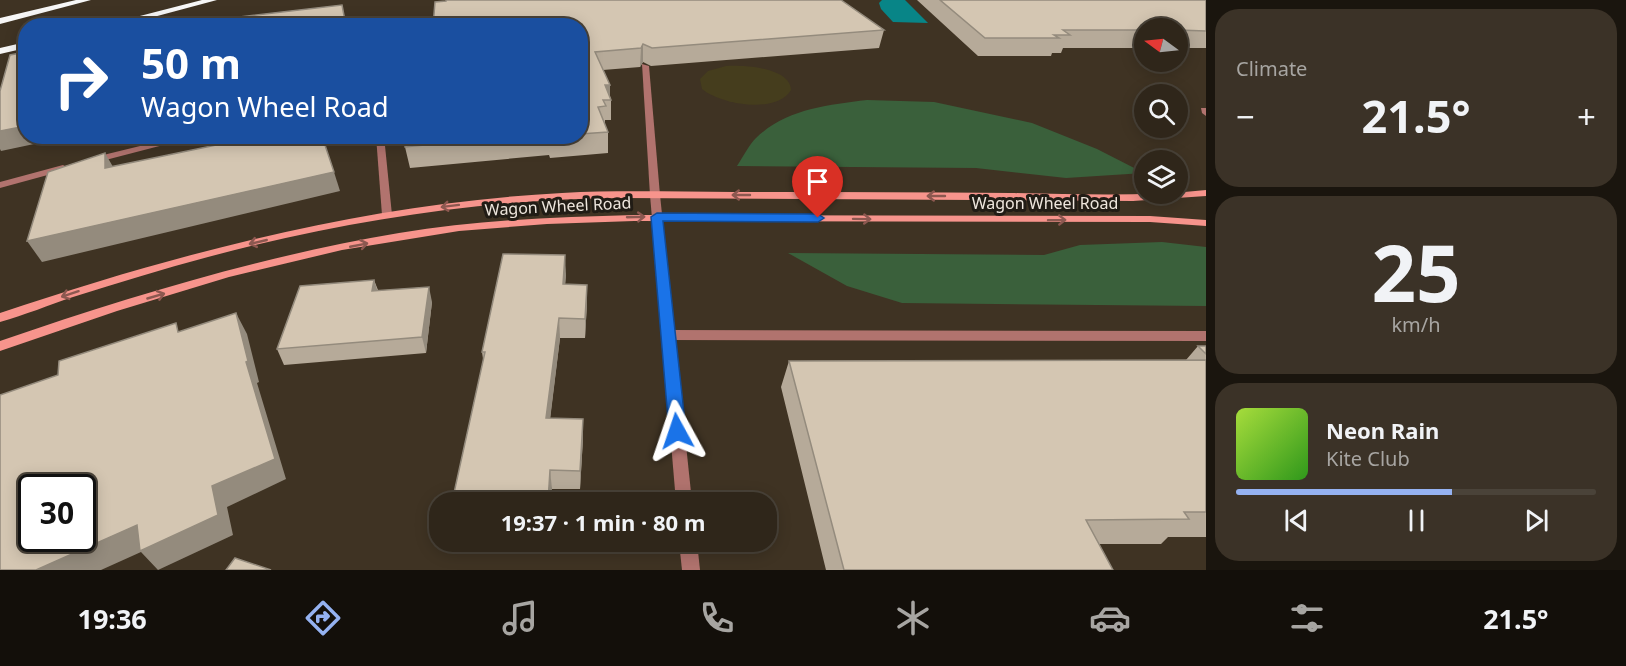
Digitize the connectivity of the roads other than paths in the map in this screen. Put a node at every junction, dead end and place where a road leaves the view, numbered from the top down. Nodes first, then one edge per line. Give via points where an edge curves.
1 (87, 0) edge
2 (213, 0) edge
3 (139, 18) edge
4 (0, 21) edge
5 (18, 47) edge
6 (0, 51) edge
7 (645, 66) edge
8 (160, 144) edge
9 (381, 144) edge
10 (83, 162) edge
11 (72, 165) edge
12 (0, 185) edge
13 (1206, 193) edge
14 (655, 195) junction
15 (387, 215) junction
16 (657, 217) junction
17 (1206, 223) edge
18 (0, 318) edge
19 (668, 335) junction
20 (1206, 336) edge
21 (0, 346) edge
22 (683, 492) edge
23 (689, 552) edge
24 (691, 570) edge

1 - 4 highway
2 - 3 highway
5 - 6 highway
7 - 14 street
8 - 10 street
9 - 15 street
11 - 12 street
13 -> 14 street, Wagon Wheel Road via 1110,197
14 -> 15 street, Wagon Wheel Road via 564,196
14 - 16 street
15 -> 18 street, Wagon Wheel Road via 203,256
16 -> 17 street, Wagon Wheel Road via 1150,219
16 - 19 street
21 -> 16 street, Wagon Wheel Road via 146,299 312,254 457,228 561,219
19 - 20 street
19 - 22 street
23 - 24 street

